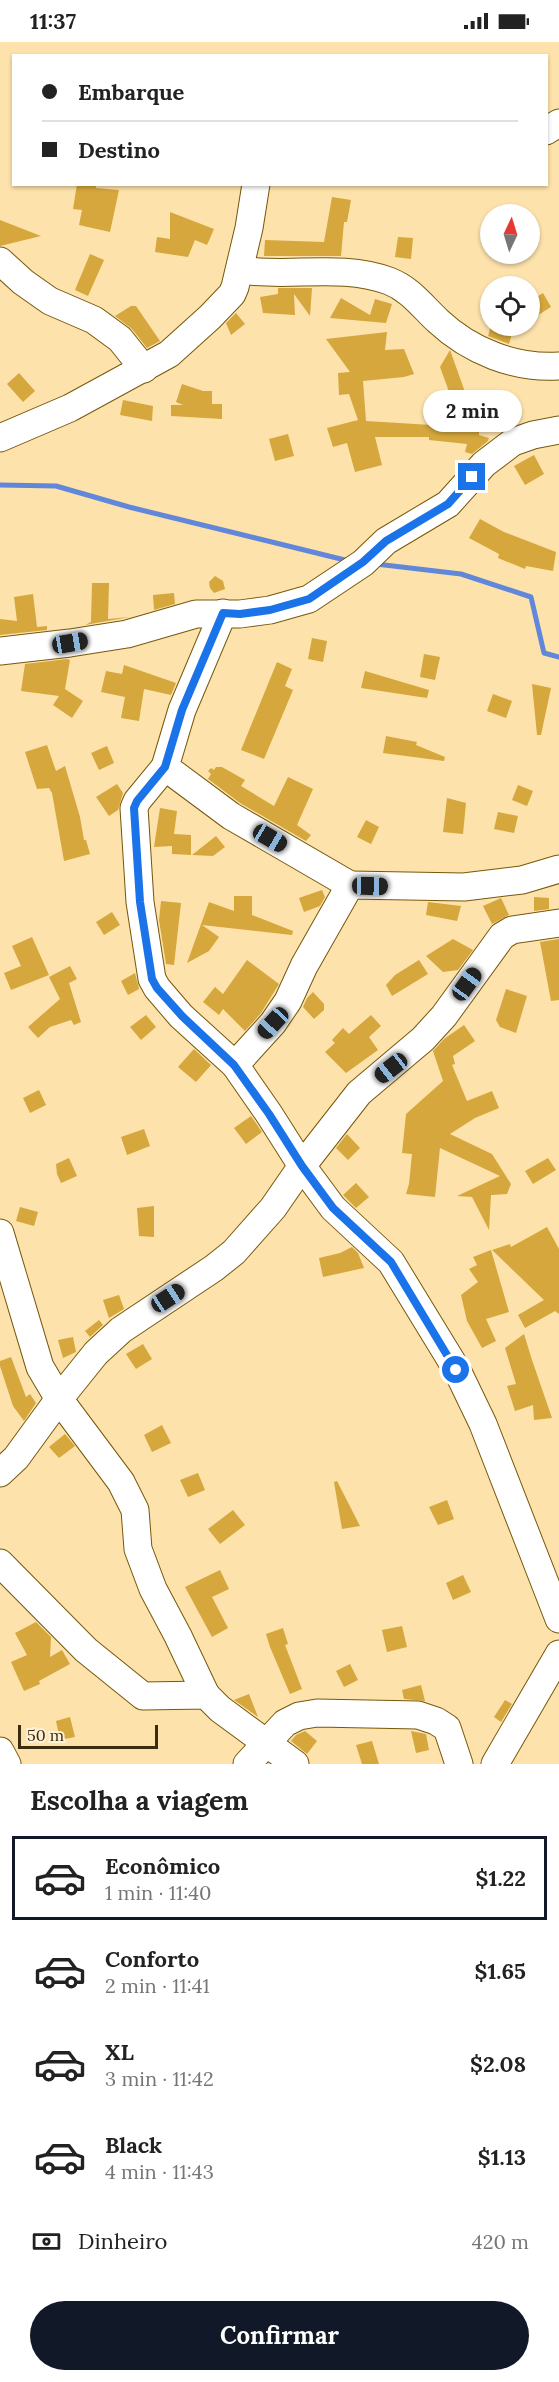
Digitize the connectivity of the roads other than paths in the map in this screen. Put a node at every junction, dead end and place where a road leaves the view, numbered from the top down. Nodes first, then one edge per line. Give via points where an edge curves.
1 (256, 186) edge
2 (0, 261) edge
3 (240, 270) junction
4 (559, 366) edge
5 (144, 369) junction
6 (559, 430) edge
7 (0, 438) edge
8 (223, 613) junction
9 (0, 651) edge
10 (165, 767) junction
11 (559, 869) edge
12 (350, 885) junction
13 (559, 923) edge
14 (234, 1065) junction
15 (302, 1166) junction
16 (0, 1233) edge
17 (58, 1399) junction
18 (0, 1473) edge
19 (0, 1563) edge
20 (559, 1619) edge
21 (559, 1654) edge
22 (206, 1695) junction
23 (264, 1743) junction
24 (0, 1751) edge
25 (7, 1764) edge
26 (247, 1764) edge
27 (295, 1764) edge
28 (459, 1764) edge
29 (495, 1764) edge

1 - 3 street
2 - 5 street via 50,300 94,320 120,339
3 - 4 street via 335,270 374,276 413,295 449,332 484,353 531,365
3 - 5 street via 232,294 210,317 181,346
5 - 7 street via 70,408
6 - 8 street via 513,442 484,464 448,504 386,541 309,599 270,610
8 - 9 street via 196,615 82,642
8 - 10 street via 182,710
10 - 12 street via 231,816
10 - 14 street via 134,808 140,902 152,979 182,1016
11 - 12 street via 522,880 464,887
12 - 14 street via 288,1001
13 - 15 street via 512,930 502,936 437,1024 359,1093
14 - 15 street
15 - 17 street via 273,1208 234,1252 121,1330
15 - 20 street via 333,1208 391,1262 456,1370 483,1424
16 - 17 street via 40,1366
17 - 18 street via 16,1458
17 - 22 street via 121,1482 135,1510 138,1550 153,1589
19 - 22 street via 86,1650 143,1696
21 - 29 street
22 - 23 street
23 - 26 street
23 - 27 street
23 - 28 street via 285,1723 299,1716 418,1715 447,1728
24 - 25 street

